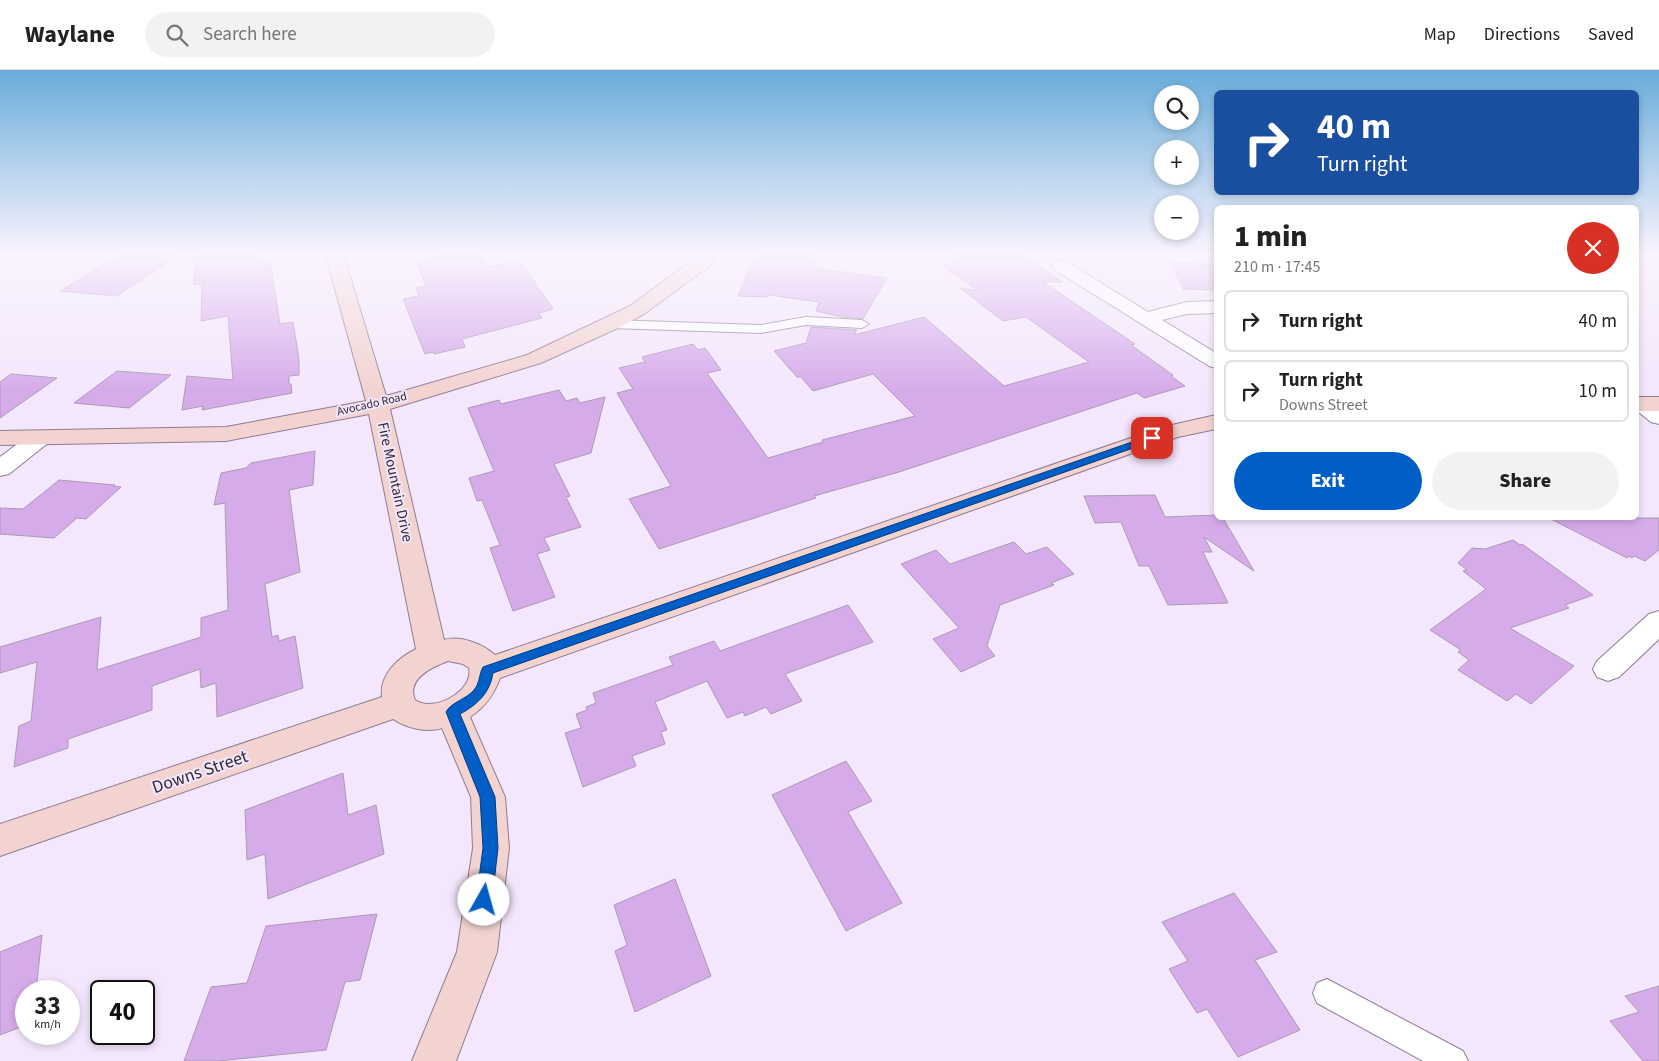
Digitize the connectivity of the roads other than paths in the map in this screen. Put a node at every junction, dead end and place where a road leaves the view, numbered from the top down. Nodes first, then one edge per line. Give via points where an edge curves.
1 (347, 299) edge
2 (652, 299) edge
3 (1115, 299) edge
4 (1214, 307) edge
5 (1146, 318) junction
6 (611, 324) junction
7 (862, 324) dead end
8 (1214, 361) edge
9 (378, 405) junction
10 (1214, 422) edge
11 (0, 438) edge
12 (40, 438) junction
13 (0, 469) edge
14 (1659, 622) edge
15 (432, 654) junction
16 (1608, 669) dead end
17 (487, 670) junction
18 (400, 704) junction
19 (452, 712) junction
20 (0, 840) edge
21 (1327, 993) dead end
22 (434, 1061) edge
23 (1453, 1061) edge

1 - 9 main road, Fire Mountain Drive
2 - 6 main road, Avocado Road
3 - 5 street
4 - 5 street via 1188,308
5 - 8 street
6 - 7 lane via 761,329 806,321
6 - 9 main road, Avocado Road via 534,359
9 - 12 main road, Avocado Road via 226,434
9 - 15 main road, Fire Mountain Drive
10 - 17 main road via 1171,432
11 - 12 main road, Avocado Road
12 - 13 street
14 - 16 street
15 - 17 main road via 462,650 483,660
15 - 18 main road via 418,661 398,682 396,694
17 - 19 main road via 478,694
18 - 19 main road via 407,712 420,716
18 - 20 main road, Downs Street
19 - 22 main road via 488,797 491,848 477,952
21 - 23 lane

